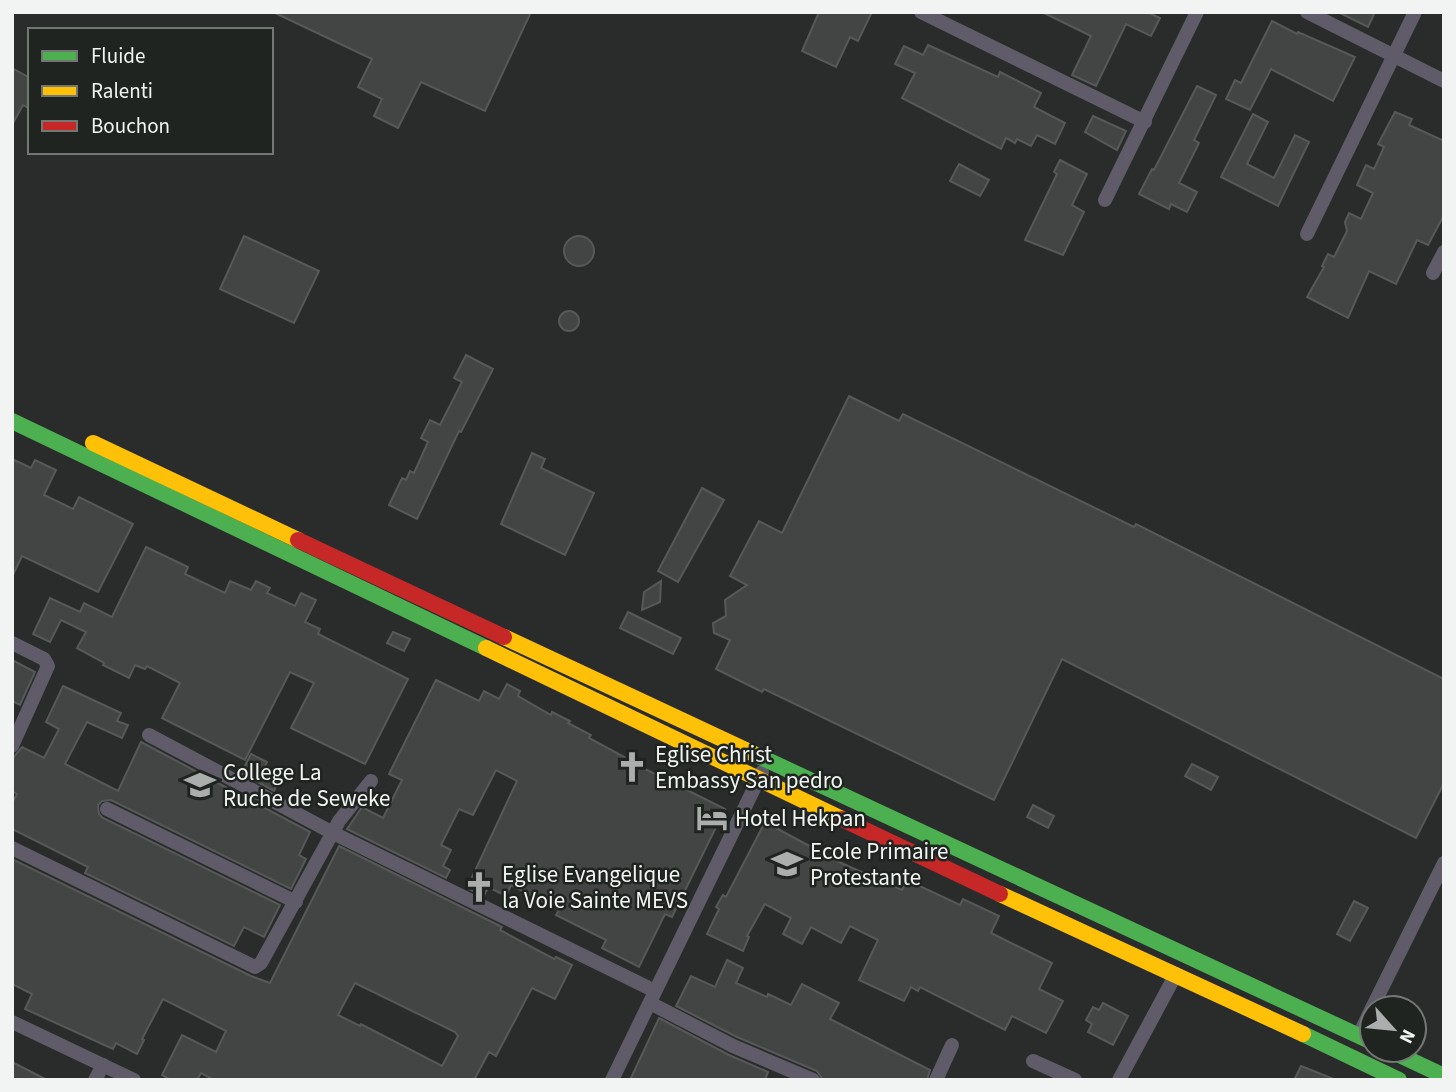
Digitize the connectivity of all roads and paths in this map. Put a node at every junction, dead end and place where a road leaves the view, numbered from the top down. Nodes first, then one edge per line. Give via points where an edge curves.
1 (921, 12) edge
2 (1197, 12) edge
3 (1307, 12) edge
4 (1415, 12) edge
5 (1393, 55) junction
6 (1444, 81) edge
7 (1144, 122) junction
8 (1105, 200) dead end
9 (1307, 234) dead end
10 (1444, 252) edge
11 (1433, 273) dead end
12 (12, 405) edge
13 (12, 421) edge
14 (12, 643) edge
15 (149, 735) dead end
16 (12, 746) edge
17 (768, 762) junction
18 (759, 778) junction
19 (371, 781) dead end
20 (107, 809) dead end
21 (333, 833) junction
22 (12, 848) edge
23 (1444, 863) edge
24 (296, 902) junction
25 (1176, 974) junction
26 (1379, 994) edge
27 (653, 997) junction
28 (12, 1022) edge
29 (1358, 1036) edge
30 (952, 1045) dead end
31 (1033, 1061) dead end
32 (1419, 1064) edge
33 (103, 1065) junction
34 (1444, 1076) edge
35 (95, 1080) edge
36 (134, 1080) edge
37 (612, 1080) edge
38 (813, 1080) edge
39 (936, 1080) edge
40 (1076, 1080) edge
41 (1119, 1080) edge
42 (1399, 1080) edge

1 - 7 street
2 - 7 street
3 - 5 street
4 - 5 street
5 - 6 street
5 - 9 street
7 - 8 street
10 - 11 street
12 - 17 main road
13 - 18 main road
14 - 16 street via 44,659 48,670
15 - 21 street
17 - 18 street
17 - 29 main road
18 - 25 main road
18 - 27 street
19 - 21 street
20 - 24 street
21 - 24 street
21 - 27 street
22 - 24 street via 255,967
23 - 26 street
25 - 41 street
25 - 42 main road
27 - 37 street
27 - 38 street via 733,1046
28 - 33 street
30 - 39 street
31 - 40 street
32 - 34 main road
33 - 35 street
33 - 36 street

